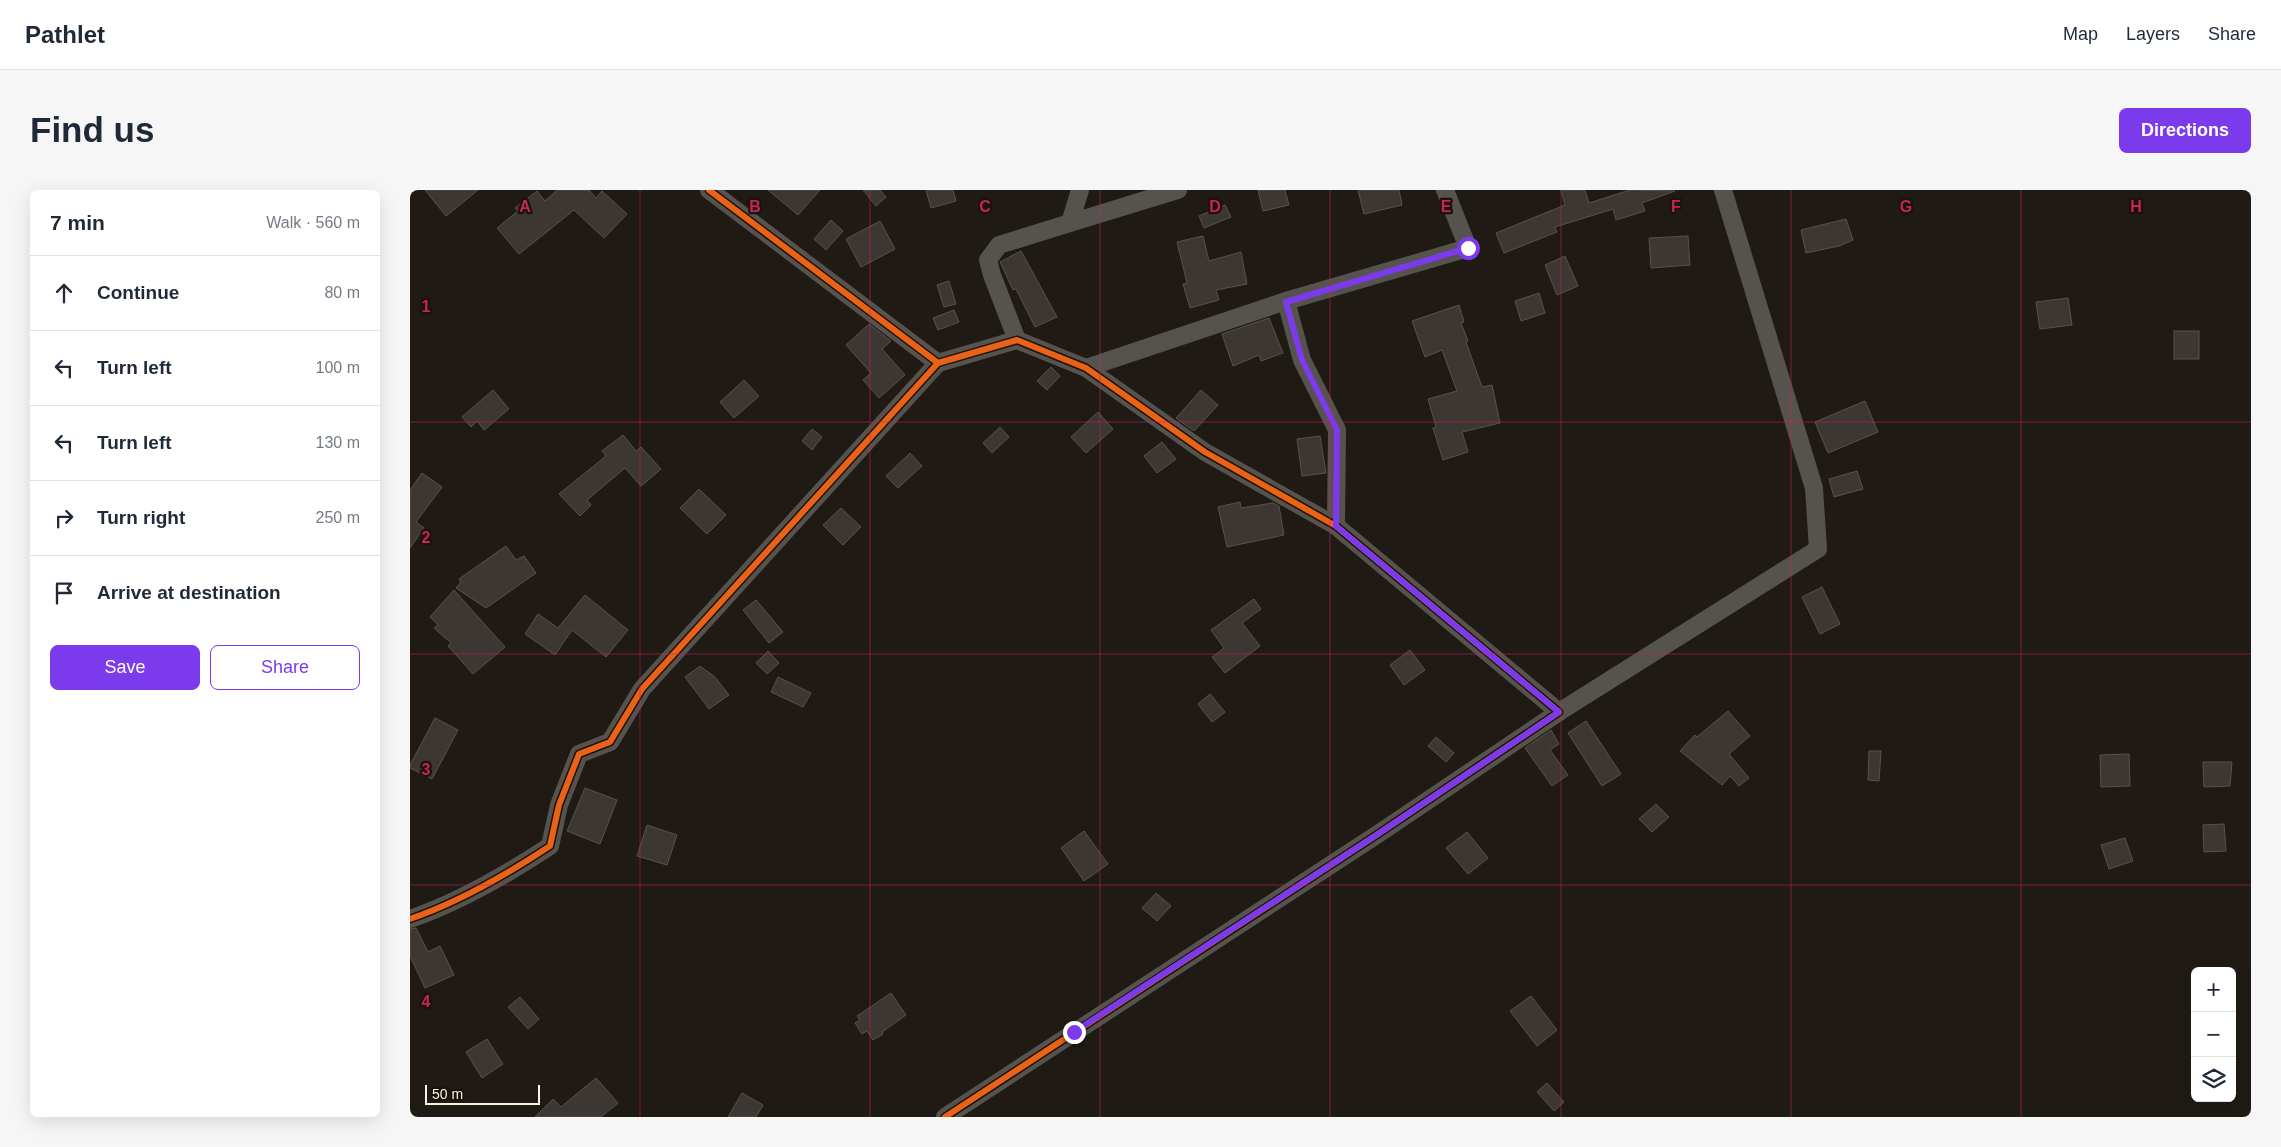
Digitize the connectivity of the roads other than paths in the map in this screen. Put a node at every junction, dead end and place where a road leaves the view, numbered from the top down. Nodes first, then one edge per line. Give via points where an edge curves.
1 (709, 190) edge
2 (1080, 190) edge
3 (1178, 190) edge
4 (1445, 190) edge
5 (1723, 190) edge
6 (1070, 223) junction
7 (1286, 302) junction
8 (1017, 340) junction
9 (938, 363) junction
10 (1086, 368) junction
11 (1336, 526) junction
12 (1559, 712) junction
13 (410, 919) edge
14 (945, 1117) edge

1 - 9 street
2 - 6 street
3 - 6 street
4 - 7 street via 1468,248
5 - 12 street via 1814,488 1818,549
6 - 8 street via 999,245 988,260
7 - 10 street
7 - 11 street via 1302,360 1337,430
8 - 9 street
8 - 10 street
9 - 13 street via 642,689 610,742 579,754 559,805 550,846 509,873 436,910
10 - 11 street via 1205,452
11 - 12 street
12 - 14 street

